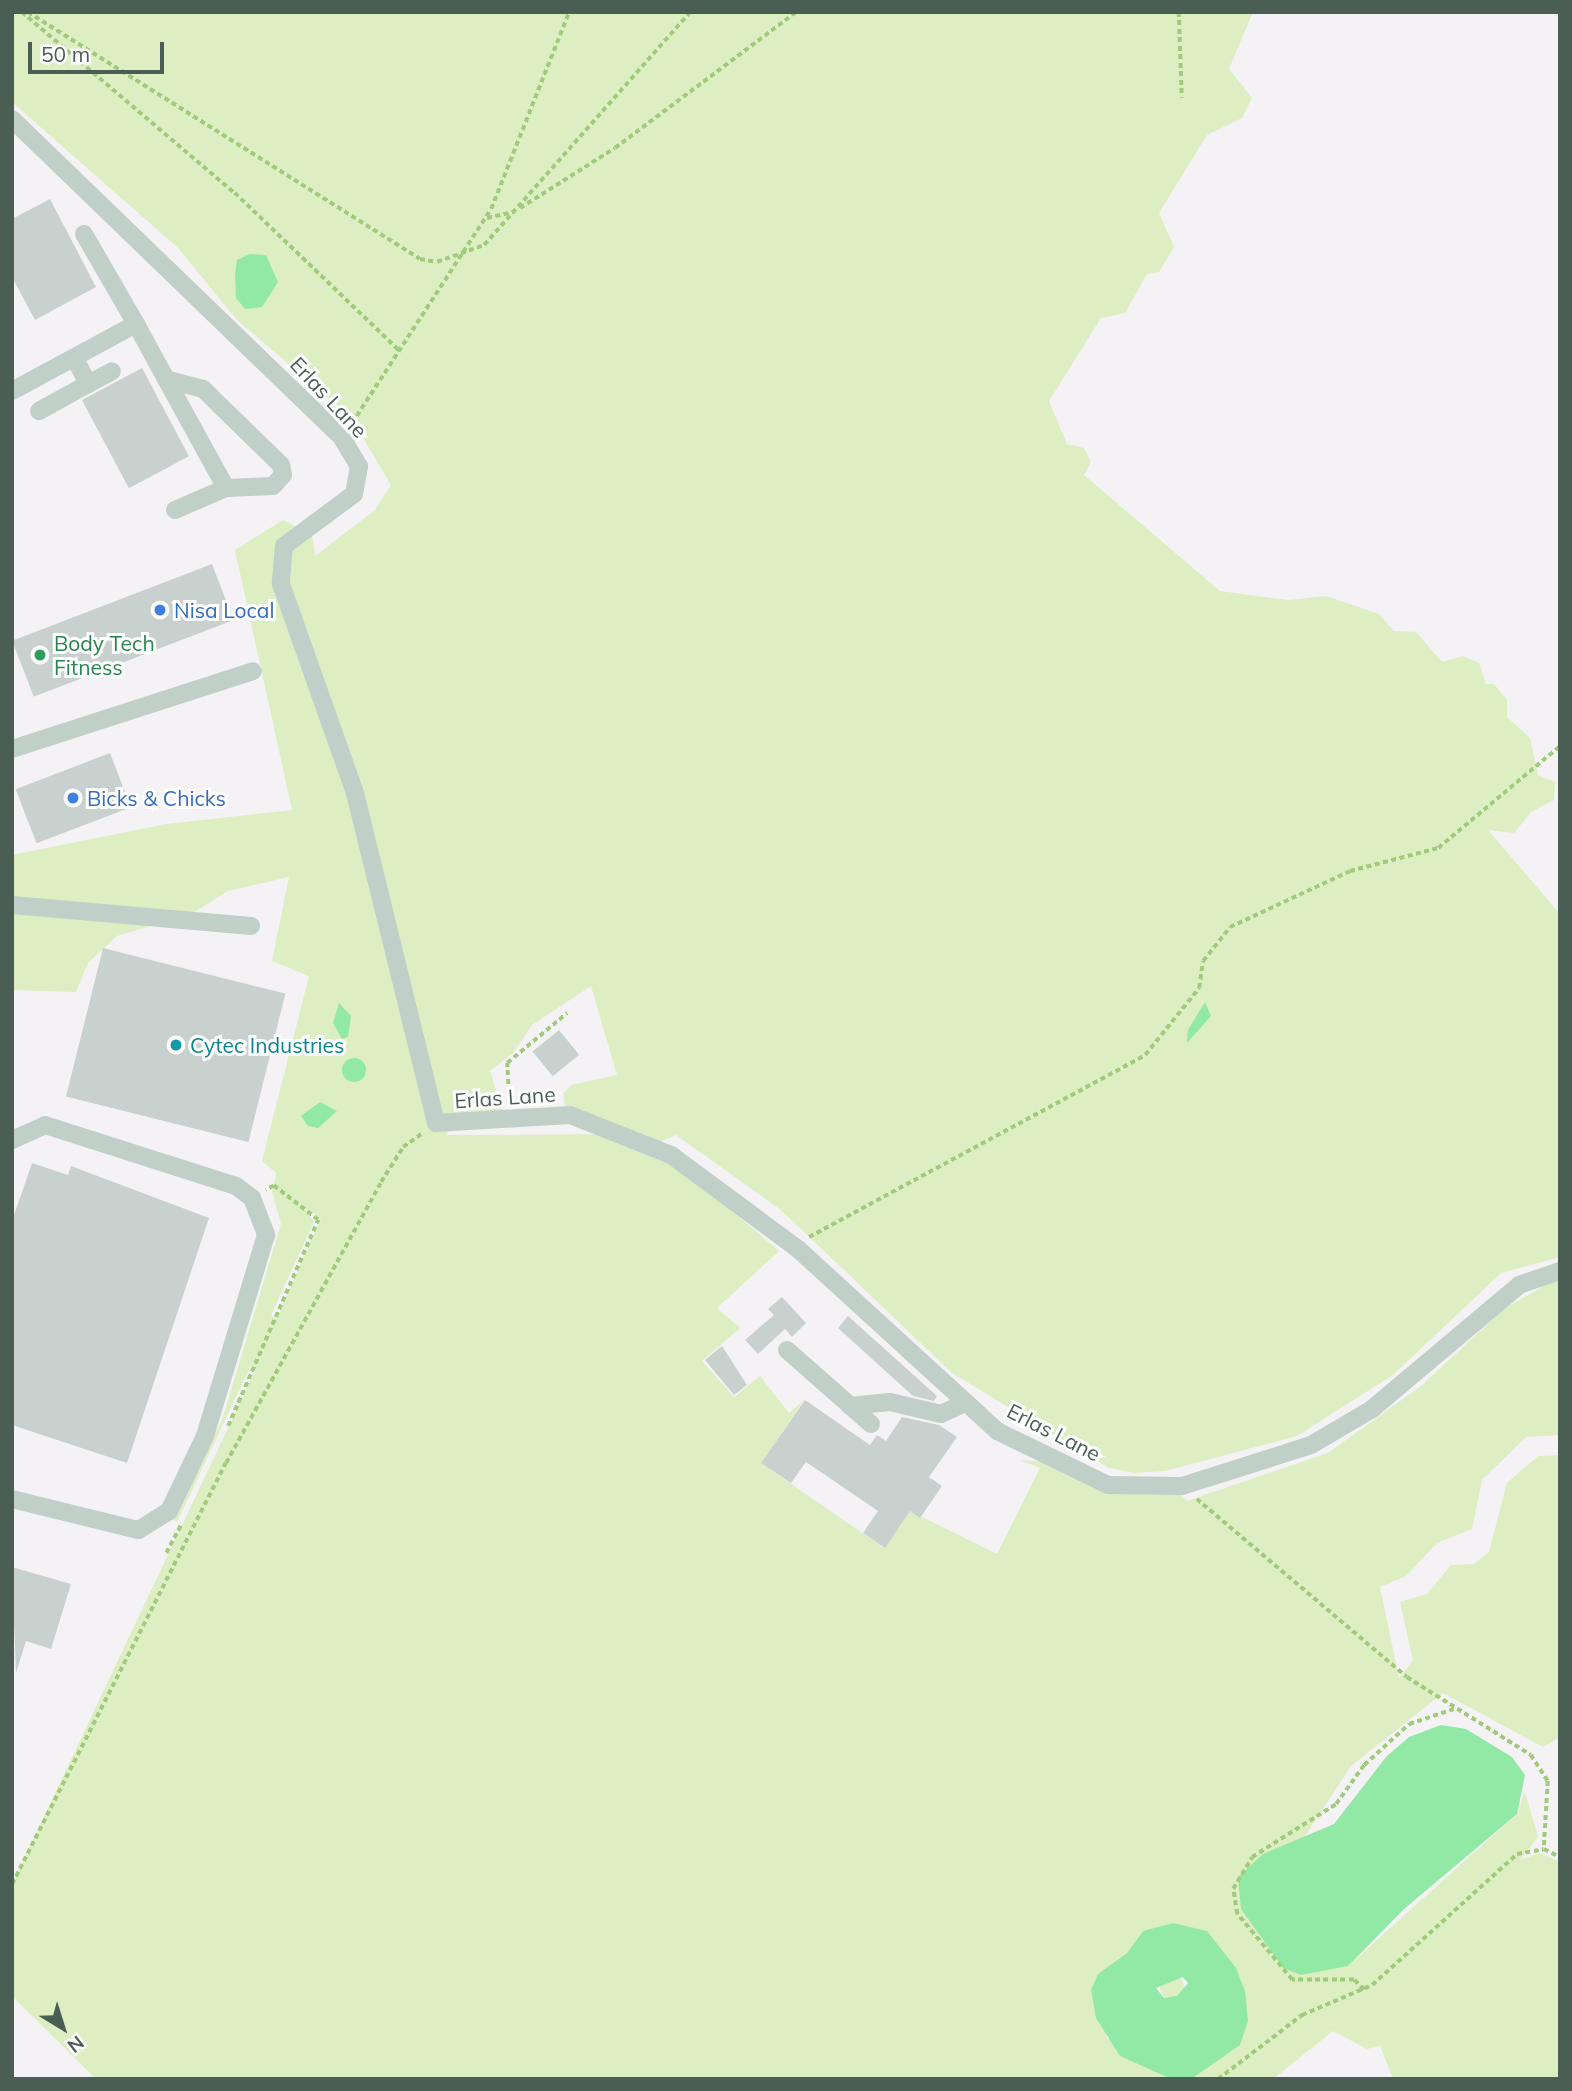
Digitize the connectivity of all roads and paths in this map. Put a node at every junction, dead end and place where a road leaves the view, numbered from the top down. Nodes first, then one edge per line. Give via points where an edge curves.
1 (22, 12) edge
2 (28, 12) edge
3 (569, 12) edge
4 (690, 12) edge
5 (796, 12) edge
6 (1179, 12) edge
7 (1182, 98) dead end
8 (12, 118) edge
9 (514, 212) junction
10 (485, 219) junction
11 (83, 234) dead end
12 (458, 259) junction
13 (136, 324) junction
14 (399, 350) junction
15 (75, 358) junction
16 (112, 371) dead end
17 (166, 379) junction
18 (88, 384) junction
19 (12, 391) edge
20 (39, 411) dead end
21 (342, 438) junction
22 (226, 488) junction
23 (175, 510) dead end
24 (253, 671) dead end
25 (1560, 746) edge
26 (12, 749) edge
27 (12, 905) edge
28 (251, 926) dead end
29 (567, 1013) dead end
30 (503, 1122) junction
31 (436, 1123) junction
32 (12, 1140) edge
33 (252, 1198) junction
34 (798, 1249) junction
35 (1560, 1270) edge
36 (788, 1350) dead end
37 (965, 1404) junction
38 (850, 1406) junction
39 (871, 1424) dead end
40 (226, 1433) dead end
41 (1182, 1486) junction
42 (12, 1499) edge
43 (184, 1517) dead end
44 (166, 1553) dead end
45 (1456, 1708) junction
46 (1544, 1849) junction
47 (1560, 1857) edge
48 (12, 1884) edge
49 (1364, 1990) junction
50 (1062, 2079) edge
51 (1103, 2079) edge
52 (1218, 2079) edge

1 - 14 path via 236,193
2 - 12 path via 420,259
3 - 10 path
4 - 9 path
5 - 9 path via 615,148
6 - 7 path
8 - 21 street, Erlas Lane
9 - 10 path
9 - 12 path via 484,245
10 - 12 path
11 - 13 street
12 - 14 path
13 - 15 street
13 - 17 street
14 - 21 path
15 - 18 street
15 - 19 street
16 - 18 street
17 - 22 street
17 - 22 street via 203,389 281,465 283,475 273,486
18 - 20 street
21 - 31 street, Erlas Lane via 361,478 341,507 284,546 281,584 355,793
22 - 23 street
24 - 26 street
25 - 34 path via 1438,848 1350,870 1230,926 1203,961 1199,988 1145,1055 810,1235
27 - 28 street
29 - 30 path via 507,1063 510,1111
30 - 31 street, Erlas Lane
30 - 34 street, Erlas Lane via 570,1115 621,1132 671,1155
31 - 48 path via 403,1147 381,1182 226,1463
32 - 33 street via 45,1125 236,1186
33 - 40 path via 274,1186 318,1220
33 - 42 street via 266,1235 205,1436 169,1511 138,1530
34 - 37 street, Erlas Lane
35 - 41 street, Erlas Lane via 1519,1285 1372,1409 1311,1445
36 - 38 street
37 - 38 street via 941,1414 890,1402
37 - 41 street, Erlas Lane via 997,1432 1108,1485
38 - 39 street
41 - 45 path via 1407,1677
43 - 44 path
45 - 46 path via 1531,1755 1548,1781
45 - 49 path via 1409,1724 1364,1765 1336,1804 1252,1857 1233,1889 1237,1914 1292,1980 1354,1980
46 - 47 path
46 - 49 path via 1517,1854
49 - 52 path via 1301,2015
50 - 51 path

